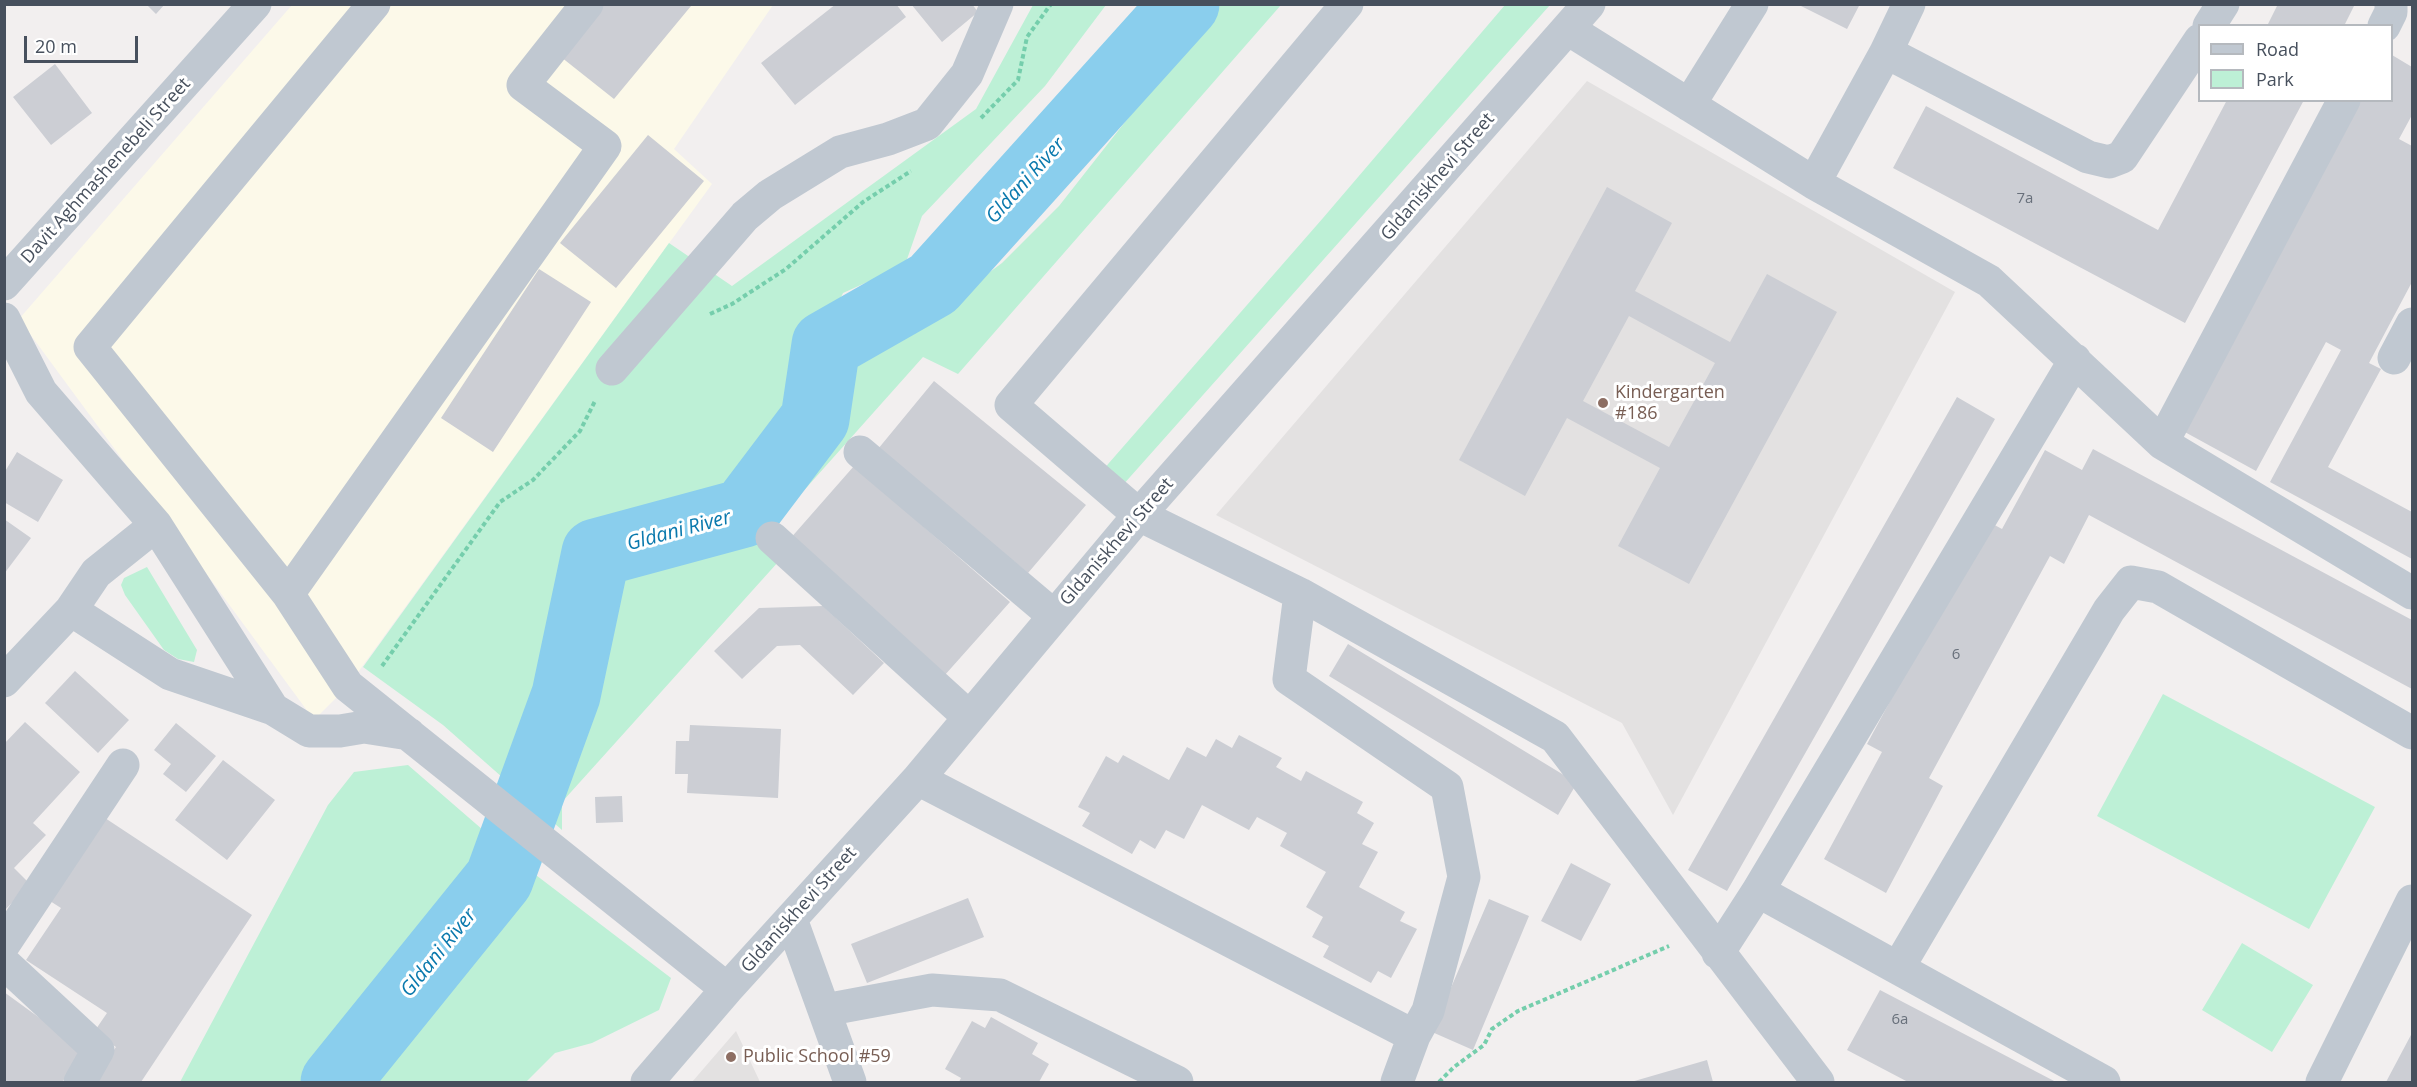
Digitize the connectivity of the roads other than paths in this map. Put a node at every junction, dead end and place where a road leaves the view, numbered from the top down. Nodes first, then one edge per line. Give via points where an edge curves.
1 (255, 4) edge
2 (374, 4) edge
3 (587, 4) edge
4 (997, 4) edge
5 (1347, 4) edge
6 (1589, 4) edge
7 (1752, 4) edge
8 (1909, 4) edge
9 (2223, 4) edge
10 (2391, 4) edge
11 (2210, 24) edge
12 (2385, 24) edge
13 (1568, 29) junction
14 (2198, 42) edge
15 (1886, 52) junction
16 (2343, 102) edge
17 (1689, 105) junction
18 (1814, 183) junction
19 (4, 284) edge
20 (4, 319) edge
21 (2412, 324) edge
22 (2394, 358) dead end
23 (2075, 360) junction
24 (612, 369) road end
25 (2162, 444) junction
26 (860, 452) dead end
27 (1139, 515) junction
28 (156, 525) junction
29 (772, 538) dead end
30 (2412, 593) edge
31 (288, 594) junction
32 (1300, 594) junction
33 (71, 610) junction
34 (1054, 616) junction
35 (4, 681) edge
36 (273, 709) junction
37 (969, 717) junction
38 (2412, 733) edge
39 (417, 740) junction
40 (123, 765) dead end
41 (918, 779) junction
42 (1758, 891) junction
43 (2412, 902) edge
44 (791, 919) junction
45 (1710, 942) junction
46 (4, 944) edge
47 (4, 963) edge
48 (1898, 968) junction
49 (727, 989) junction
50 (825, 1010) junction
51 (1414, 1036) junction
52 (80, 1083) edge
53 (647, 1083) edge
54 (850, 1083) edge
55 (1177, 1083) edge
56 (1397, 1083) edge
57 (1818, 1083) edge
58 (2104, 1083) edge
59 (2322, 1083) edge

1 - 19 street, Davit Aghmashenebeli Street
2 - 31 street via 90,347
3 - 31 street via 523,85 605,146
4 - 24 street via 967,74 927,124 840,152 770,195 745,216
5 - 27 street via 1011,405
6 - 13 street, Gldaniskhevi Street
7 - 17 street
8 - 15 street
9 - 11 street
10 - 12 street
13 - 17 street
13 - 27 street, Gldaniskhevi Street
14 - 15 street via 2122,157 2109,162 2088,157
15 - 18 street
16 - 25 street
17 - 18 street
18 - 23 street via 1989,281
20 - 28 street via 41,392
21 - 22 street
23 - 25 street
23 - 42 street
25 - 30 street
26 - 34 street
27 - 32 street
27 - 34 street, Gldaniskhevi Street
28 - 33 street via 96,573
28 - 36 street
29 - 37 street
31 - 39 street via 348,686
32 - 45 street via 1555,737
32 - 51 street via 1289,679 1447,787 1464,877 1428,1011
33 - 35 street
33 - 36 street via 170,674
34 - 37 street, Gldaniskhevi Street
36 - 39 street via 309,731 364,727
37 - 41 street, Gldaniskhevi Street
38 - 48 street via 2158,587 2131,582 2109,610
39 - 49 street
40 - 46 street
41 - 44 street, Gldaniskhevi Street
41 - 51 street
42 - 45 street
42 - 48 street
43 - 59 street
44 - 49 street, Gldaniskhevi Street
44 - 50 street
45 - 57 street
47 - 52 street via 98,1050
48 - 58 street
49 - 53 street, Gldaniskhevi Street
50 - 54 street
50 - 55 street via 932,990 1000,995
51 - 56 street

